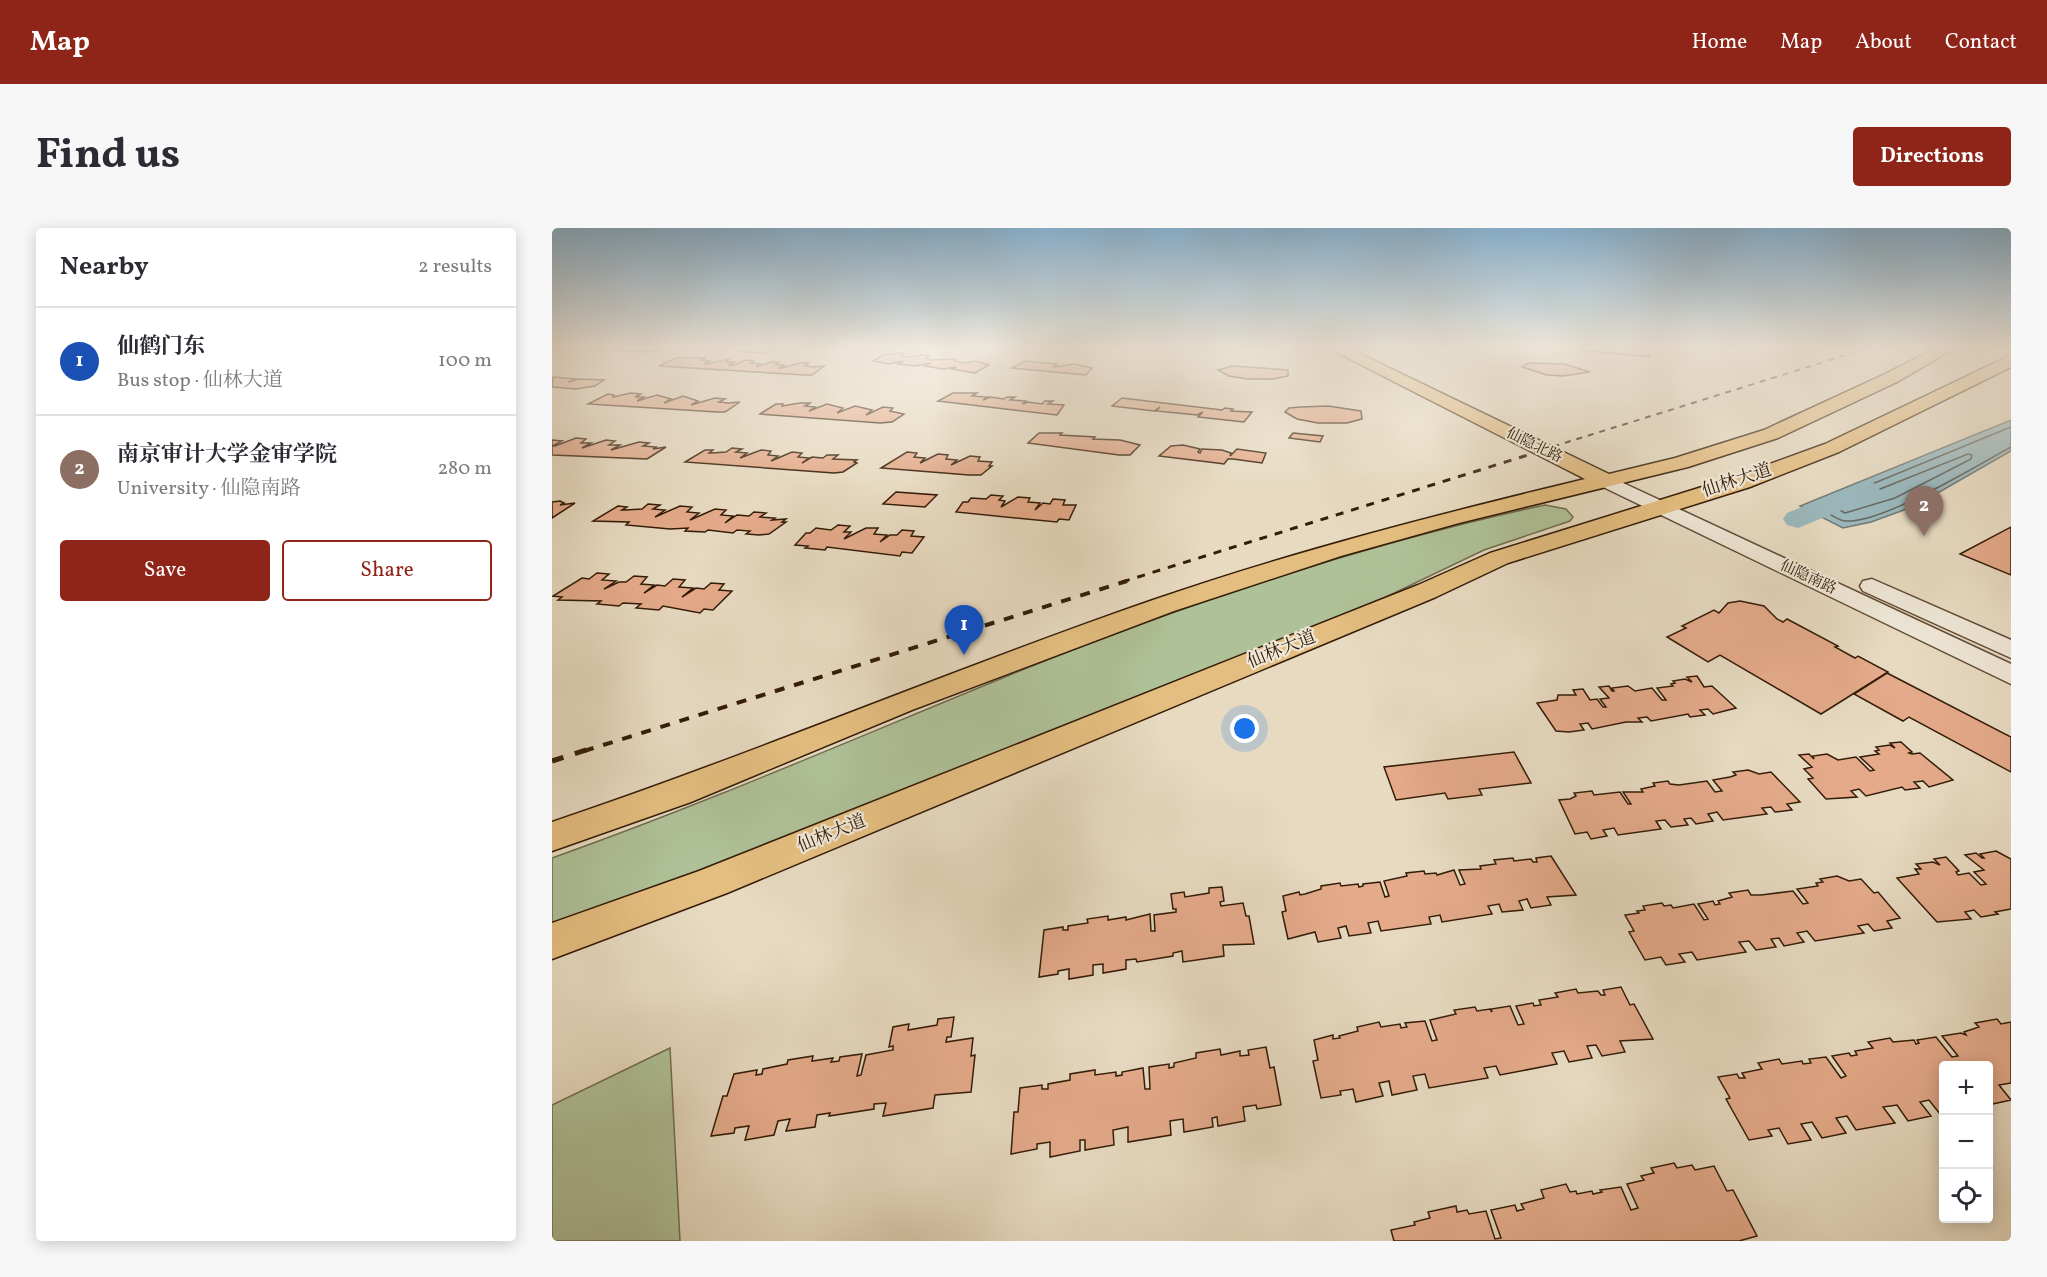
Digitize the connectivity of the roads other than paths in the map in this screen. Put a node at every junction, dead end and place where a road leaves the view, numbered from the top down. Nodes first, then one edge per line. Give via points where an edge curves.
1 (1438, 394) edge
2 (1456, 394) edge
3 (1857, 394) edge
4 (1946, 394) edge
5 (1699, 457) junction
6 (1618, 478) junction
7 (1748, 479) junction
8 (1537, 496) junction
9 (1669, 503) junction
10 (1590, 527) junction
11 (2011, 650) edge
12 (2011, 675) edge
13 (552, 837) edge
14 (552, 941) edge

1 - 6 main road, 仙隐北路
2 - 6 main road, 仙隐北路
3 - 5 main road, 仙林大道 via 1771,434
4 - 7 main road, 仙林大道 via 1832,448
5 - 6 main road, 仙林大道
5 - 7 main road via 1696,466 1704,472 1726,479
6 - 8 main road, 仙林大道
6 - 9 street, 仙隐南路
7 - 9 main road, 仙林大道
8 - 10 main road via 1580,513
8 - 13 main road, 仙林大道 via 1332,551 1164,605 901,703 678,793
9 - 10 main road, 仙林大道
9 - 11 street, 仙隐南路
9 - 12 street, 仙隐南路
10 - 14 main road, 仙林大道 via 1498,558 1405,600 713,882

